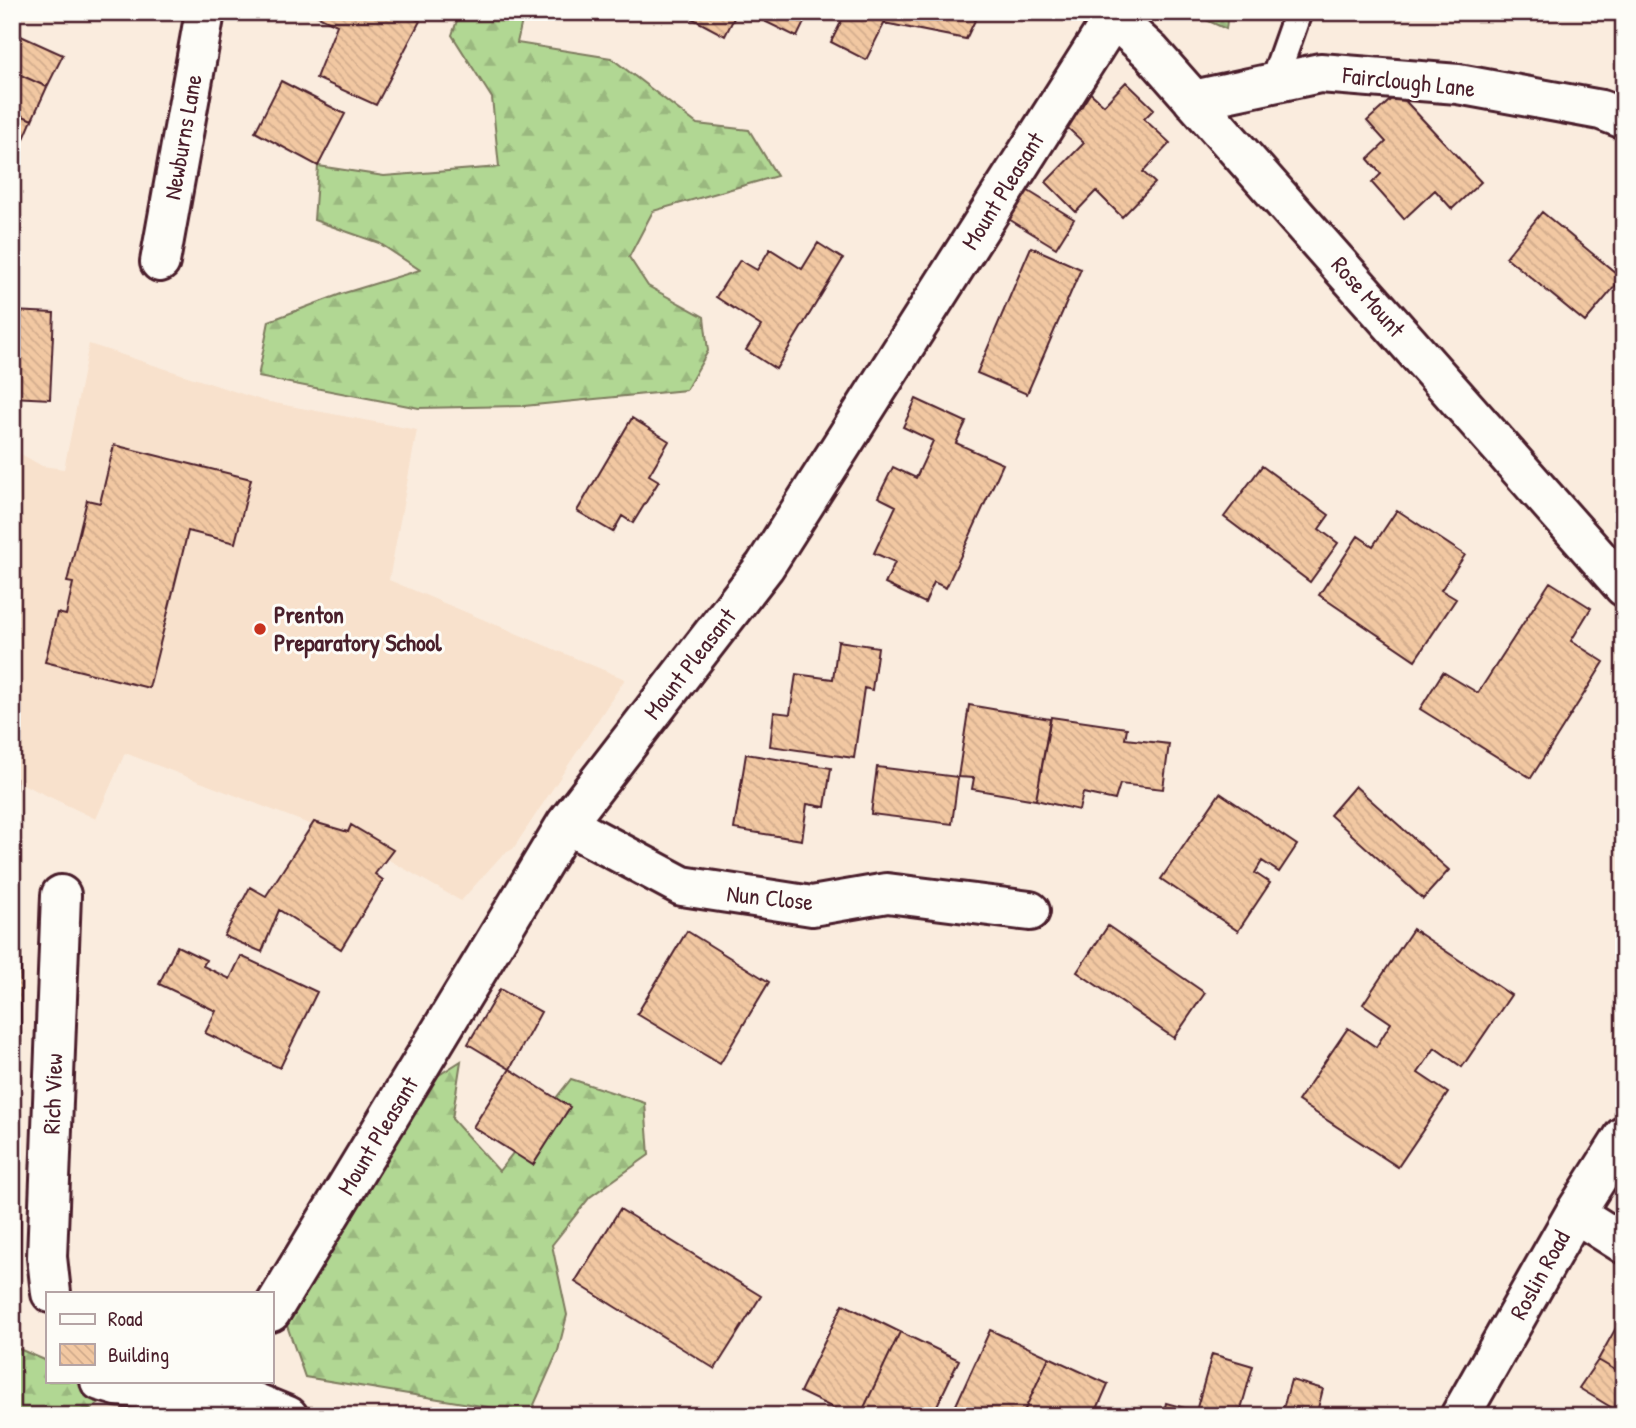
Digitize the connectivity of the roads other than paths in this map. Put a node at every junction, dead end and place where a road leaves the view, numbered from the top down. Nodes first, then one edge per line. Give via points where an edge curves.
1 (205, 12) edge
2 (1298, 12) edge
3 (1110, 15) edge
4 (1273, 83) junction
5 (1192, 100) junction
6 (1622, 115) edge
7 (160, 262) dead end
8 (1624, 587) edge
9 (566, 824) junction
10 (61, 895) dead end
11 (1030, 911) dead end
12 (1624, 1136) edge
13 (1575, 1213) junction
14 (1624, 1244) edge
15 (51, 1292) edge
16 (273, 1309) edge
17 (103, 1382) edge
18 (249, 1390) edge
19 (288, 1416) edge
20 (1460, 1416) edge

1 - 7 street, Newburns Lane
2 - 4 lane
3 - 5 street, Rose Mount via 1151,52
3 - 9 street, Mount Pleasant via 765,566
4 - 5 street, Fairclough Lane
4 - 6 street, Fairclough Lane via 1320,73 1458,84
5 - 8 street, Rose Mount
9 - 11 street, Nun Close via 682,887 812,906 887,893
9 - 16 street, Mount Pleasant
10 - 15 street, Rich View via 47,1257
12 - 13 street, Roslin Road
13 - 14 street
13 - 20 street, Roslin Road
17 - 18 street
18 - 19 street

